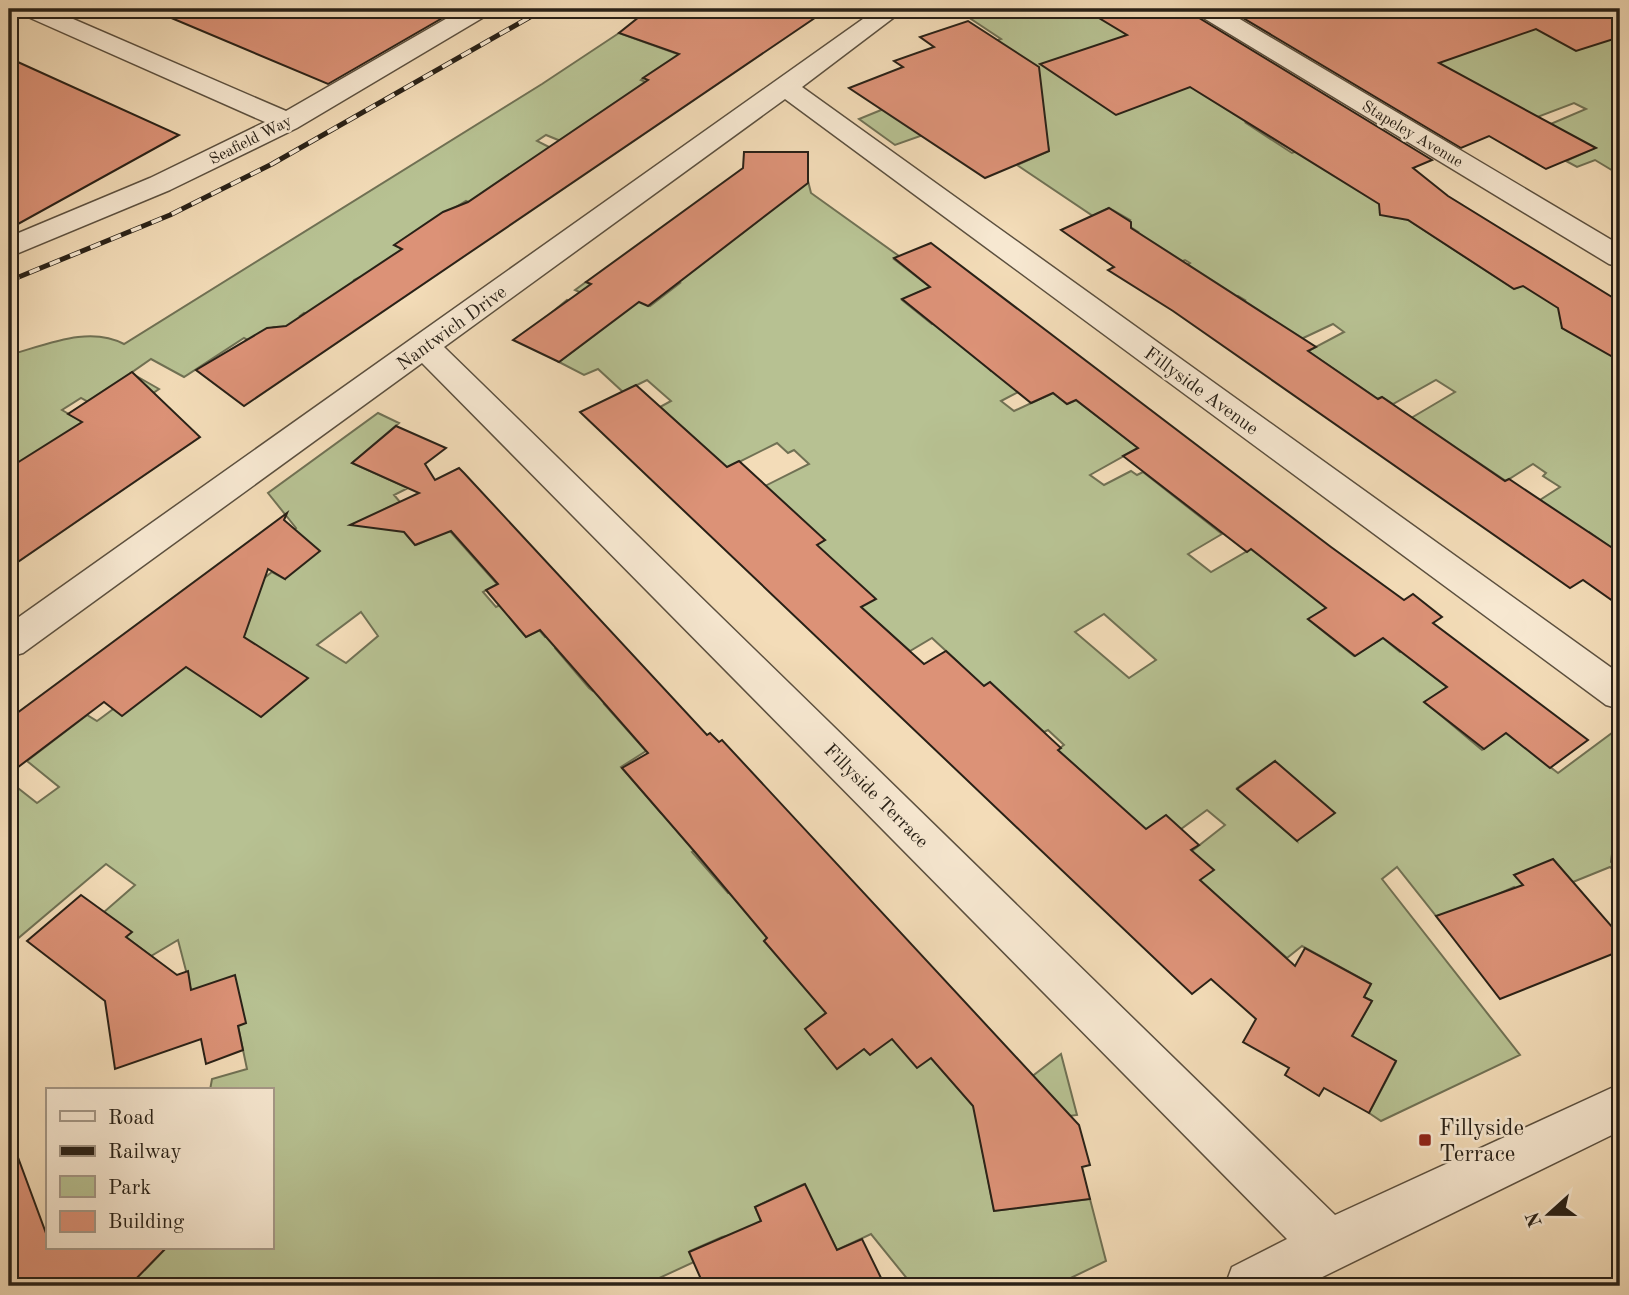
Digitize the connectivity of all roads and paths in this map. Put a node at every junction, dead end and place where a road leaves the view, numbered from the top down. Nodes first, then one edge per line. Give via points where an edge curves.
1 (480, 9) edge
2 (893, 9) edge
3 (1206, 9) edge
4 (37, 12) dead end
5 (785, 87) junction
6 (287, 122) junction
7 (9, 248) edge
8 (1620, 258) edge
9 (424, 346) junction
10 (9, 643) edge
11 (1620, 694) edge
12 (1620, 1107) edge
13 (1329, 1245) junction
14 (1251, 1286) edge

1 - 6 street, Seafield Way
2 - 5 street, Nantwich Drive
3 - 8 street, Stapeley Avenue
4 - 6 street
5 - 9 street, Nantwich Drive
5 - 11 street, Fillyside Avenue
6 - 7 street, Seafield Way via 160,184
9 - 10 street, Nantwich Drive
9 - 13 street, Fillyside Terrace
12 - 13 street
13 - 14 street

